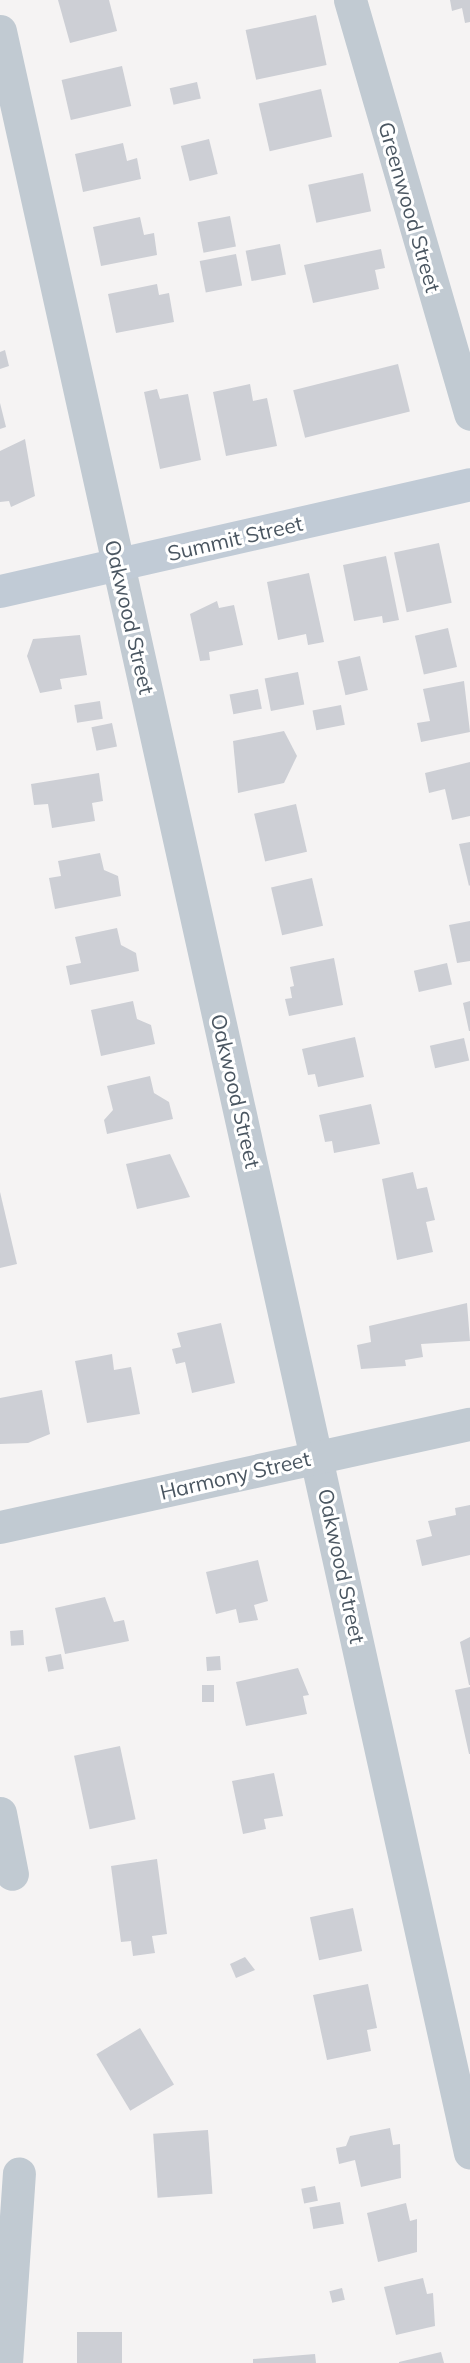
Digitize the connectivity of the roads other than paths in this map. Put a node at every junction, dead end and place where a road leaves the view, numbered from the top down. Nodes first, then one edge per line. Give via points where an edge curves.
1 (350, 0) edge
2 (0, 31) edge
3 (470, 414) edge
4 (470, 484) edge
5 (118, 565) junction
6 (0, 591) edge
7 (470, 1424) edge
8 (318, 1456) junction
9 (0, 1527) edge
10 (0, 1813) edge
11 (12, 1874) dead end
12 (470, 2152) edge
13 (18, 2173) dead end
14 (6, 2363) edge

1 - 3 street, Greenwood Street
2 - 5 street, Oakwood Street
4 - 5 main road, Summit Street
5 - 6 main road, Summit Street
5 - 8 street, Oakwood Street
7 - 8 street, Harmony Street
8 - 9 street, Harmony Street
8 - 12 street, Oakwood Street
10 - 11 street
13 - 14 street

